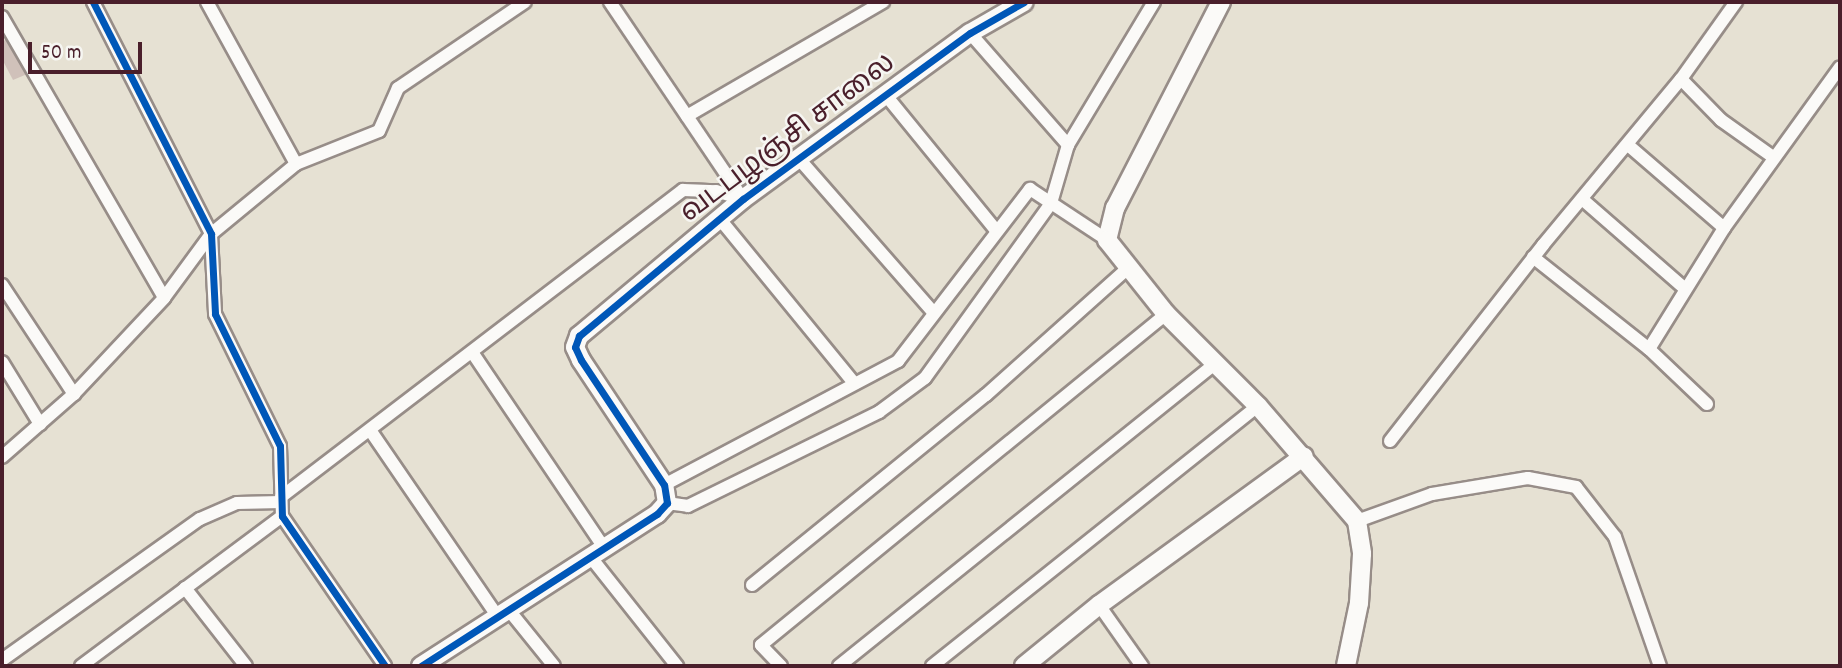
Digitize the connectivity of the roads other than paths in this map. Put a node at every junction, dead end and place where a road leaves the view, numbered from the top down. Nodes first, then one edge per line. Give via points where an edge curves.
1 (93, 2) edge
2 (207, 2) edge
3 (525, 2) edge
4 (610, 2) edge
5 (883, 2) edge
6 (1024, 2) edge
7 (1154, 2) edge
8 (1221, 2) edge
9 (1736, 2) edge
10 (2, 17) edge
11 (970, 33) junction
12 (1840, 66) edge
13 (1681, 79) junction
14 (884, 93) junction
15 (687, 116) junction
16 (1068, 145) junction
17 (1628, 145) junction
18 (1773, 157) junction
19 (800, 160) junction
20 (296, 164) junction
21 (743, 199) junction
22 (1582, 199) junction
23 (1051, 203) junction
24 (719, 218) junction
25 (1724, 228) junction
26 (995, 229) junction
27 (211, 234) junction
28 (1107, 240) junction
29 (1533, 257) junction
30 (1126, 270) junction
31 (2, 285) edge
32 (1685, 289) junction
33 (164, 298) junction
34 (934, 313) junction
35 (1166, 314) junction
36 (1649, 349) junction
37 (472, 352) junction
38 (2, 362) edge
39 (1217, 362) junction
40 (854, 383) junction
41 (74, 394) junction
42 (1707, 404) dead end
43 (1258, 406) junction
44 (40, 424) junction
45 (370, 430) junction
46 (1390, 441) dead end
47 (1304, 456) junction
48 (2, 457) edge
49 (665, 494) junction
50 (281, 499) junction
51 (282, 516) junction
52 (1357, 521) junction
53 (596, 550) junction
54 (752, 585) dead end
55 (185, 588) junction
56 (1099, 605) junction
57 (503, 613) junction
58 (2, 660) edge
59 (431, 664) edge
60 (81, 666) edge
61 (246, 666) edge
62 (385, 666) edge
63 (554, 666) edge
64 (677, 666) edge
65 (781, 666) edge
66 (839, 666) edge
67 (932, 666) edge
68 (1024, 666) edge
69 (1142, 666) edge
70 (1346, 666) edge
71 (1660, 666) edge

1 - 27 street
2 - 20 street
3 - 20 street via 398,88 379,131
4 - 15 street
5 - 15 street
6 - 11 street, வடபழஞ்சி சாலை
7 - 16 street
8 - 28 street via 1115,208
9 - 13 street
10 - 33 street
11 - 14 street, வடபழஞ்சி சாலை
11 - 16 street
12 - 18 street
13 - 17 street
13 - 18 street via 1721,120
14 - 19 street, வடபழஞ்சி சாலை
14 - 26 street
15 - 21 street
16 - 23 street
17 - 22 street
17 - 25 street
18 - 25 street
19 - 21 street, வடபழஞ்சி சாலை
19 - 34 street
20 - 27 street
21 - 24 street, வடபழஞ்சி சாலை
21 - 37 street via 716,191 683,190
22 - 29 street
22 - 32 street
23 - 26 street via 1030,189
23 - 28 street
23 - 49 street via 925,378 879,412 688,506
24 - 40 street
24 - 49 street, வடபழஞ்சி சாலை via 579,336 575,347
25 - 32 street
26 - 34 street
27 - 33 street
27 - 50 street via 215,314 280,446
28 - 30 street
29 - 36 street
29 - 46 street
30 - 35 street
30 - 54 street via 986,395
31 - 41 street
32 - 36 street
33 - 41 street
34 - 40 street via 898,361
35 - 39 street
35 - 65 street via 761,645
36 - 42 street
37 - 45 street
37 - 53 street
38 - 44 street
39 - 43 street
39 - 66 street
40 - 49 street
41 - 44 street
43 - 47 street
43 - 67 street
44 - 48 street
45 - 50 street
45 - 57 street
47 - 52 street
47 - 56 street
49 - 53 street via 657,514
50 - 51 street
50 - 58 street via 237,503 200,519
51 - 55 street
51 - 62 street
52 - 70 street via 1362,554 1359,603
52 - 71 street via 1432,494 1528,478 1576,487 1615,537 1646,637
53 - 57 street
53 - 64 street
55 - 60 street
55 - 61 street
56 - 68 street
56 - 69 street
57 - 59 street
57 - 63 street

